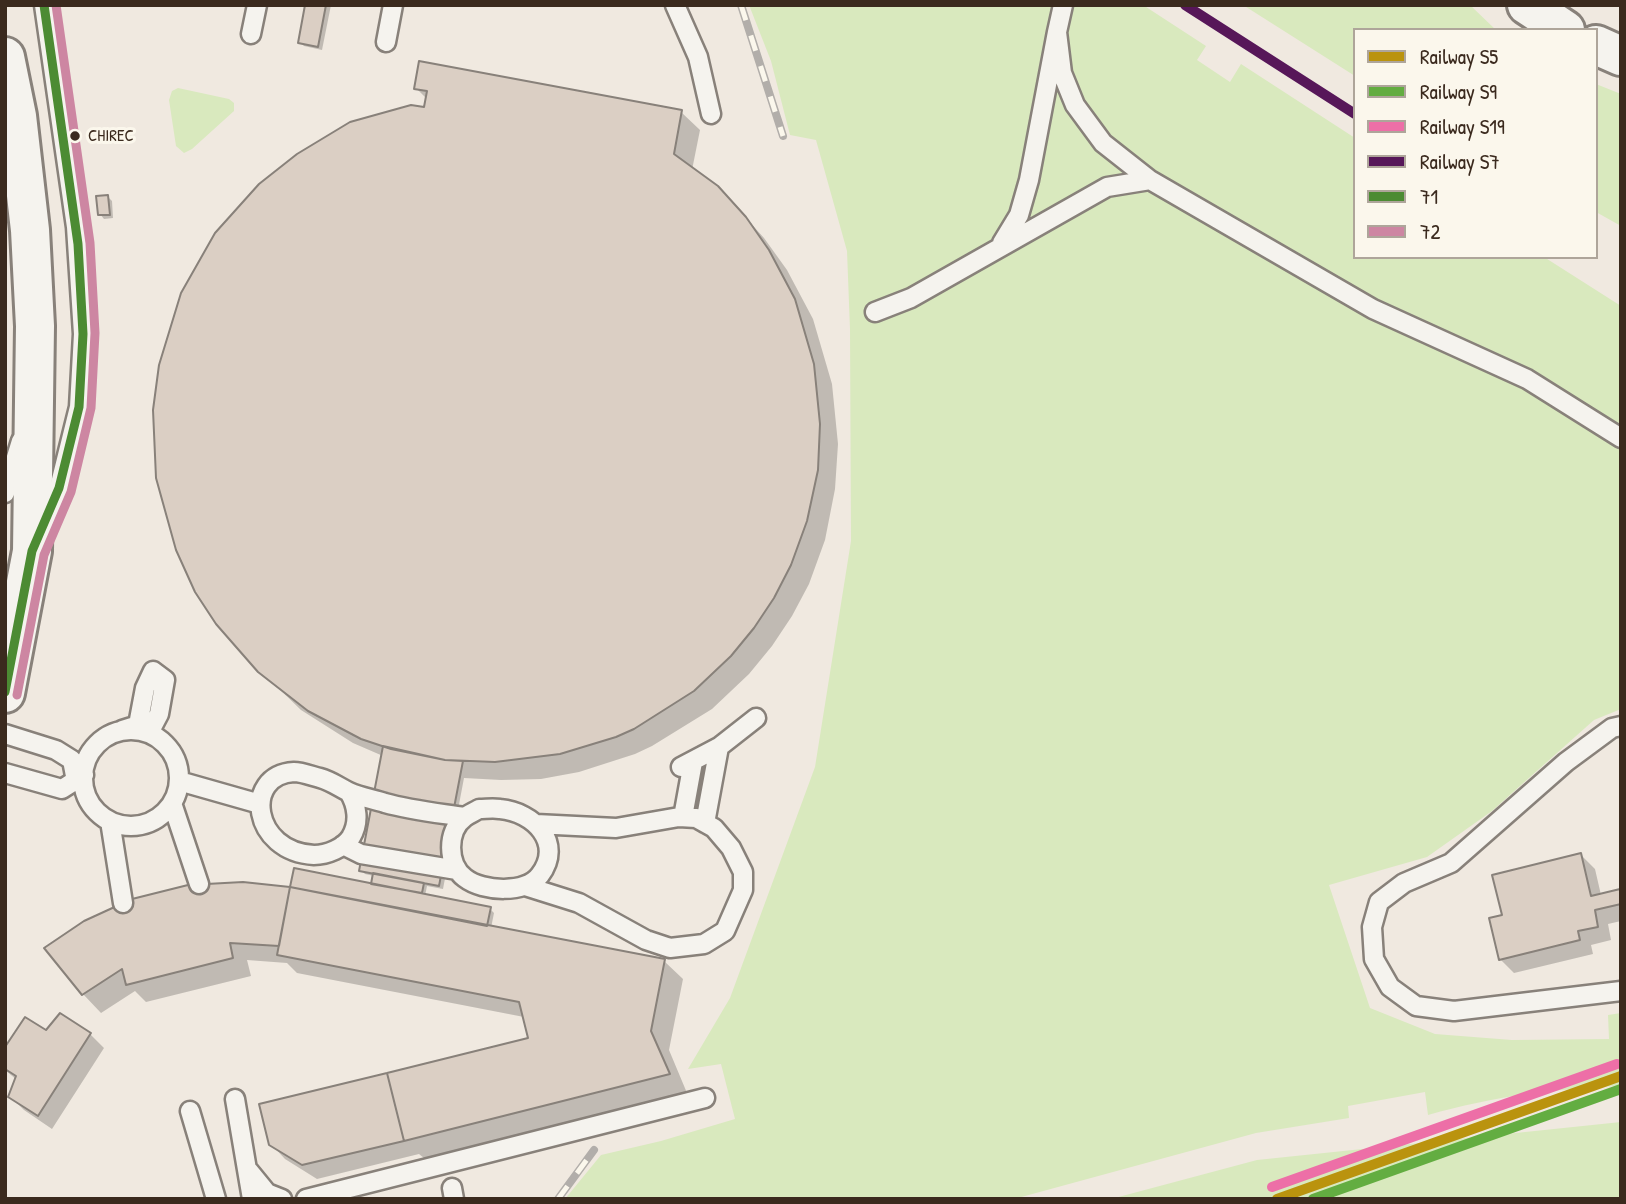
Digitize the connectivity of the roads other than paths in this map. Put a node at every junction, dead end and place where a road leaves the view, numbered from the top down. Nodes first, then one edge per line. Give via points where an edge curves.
1 (44, 5) edge
2 (257, 5) edge
3 (393, 5) edge
4 (675, 5) edge
5 (1063, 5) edge
6 (1527, 5) edge
7 (1562, 28) edge
8 (1057, 32) junction
9 (251, 34) dead end
10 (386, 42) dead end
11 (1598, 46) edge
12 (1621, 56) edge
13 (5, 57) edge
14 (711, 114) dead end
15 (1150, 180) junction
16 (15, 193) edge
17 (1000, 246) junction
18 (875, 312) dead end
19 (34, 398) junction
20 (1621, 438) edge
21 (5, 493) edge
22 (32, 551) junction
23 (5, 694) edge
24 (756, 718) dead end
25 (1621, 726) edge
26 (119, 731) junction
27 (149, 733) junction
28 (5, 734) edge
29 (719, 747) junction
30 (5, 773) edge
31 (80, 778) junction
32 (179, 781) junction
33 (349, 792) junction
34 (172, 803) junction
35 (260, 804) junction
36 (464, 817) junction
37 (683, 817) junction
38 (110, 821) junction
39 (705, 823) junction
40 (536, 824) junction
41 (343, 845) junction
42 (457, 870) junction
43 (199, 884) dead end
44 (525, 886) junction
45 (122, 903) dead end
46 (1621, 991) edge
47 (705, 1098) dead end
48 (235, 1099) dead end
49 (190, 1111) dead end
50 (246, 1164) junction
51 (216, 1199) edge
52 (252, 1199) edge
53 (282, 1199) edge
54 (308, 1199) edge

1 - 22 lane via 76,227 83,334 79,407 59,488
2 - 9 lane
3 - 10 lane
4 - 14 lane via 698,57
5 - 8 lane
6 - 7 main road
8 - 15 lane via 1062,73 1075,105 1104,143
8 - 17 lane via 1029,180 1019,215
11 - 12 main road
13 - 16 main road via 17,116
15 - 17 lane via 1107,187
15 - 20 lane via 1373,309 1527,379
16 - 19 main road via 32,247
17 - 18 lane via 911,298
19 - 21 lane
19 - 22 main road
22 - 23 main road
24 - 29 lane
25 - 46 lane via 1566,762 1451,863 1404,883 1379,902 1372,926 1374,959 1390,987 1416,1006 1454,1011
26 - 27 lane
26 - 27 lane via 138,725 153,671 165,680 159,713
26 - 31 lane via 94,747
27 - 32 lane via 172,752
28 - 31 lane via 56,750 72,760
29 - 37 lane via 687,765
29 - 39 lane
30 - 31 lane via 62,789
31 - 38 lane via 90,802
32 - 34 lane
32 - 35 lane
33 - 35 lane via 295,772 276,777 265,788
33 - 36 lane
33 - 41 lane via 357,814 351,839
34 - 38 lane via 151,821 138,825
34 - 43 lane
35 - 41 lane via 265,828 286,848 326,855
36 - 40 lane via 479,809 501,808
36 - 42 lane via 451,850
37 - 39 lane
37 - 40 lane via 616,828
38 - 45 lane
39 - 44 lane via 731,848 743,872 743,890 725,931 704,944 670,948 579,903
40 - 44 lane via 550,845 549,857 537,879
41 - 42 lane via 361,853
42 - 44 lane via 477,884
47 - 54 lane
48 - 50 lane
49 - 51 lane
50 - 52 lane
50 - 53 lane via 267,1193

